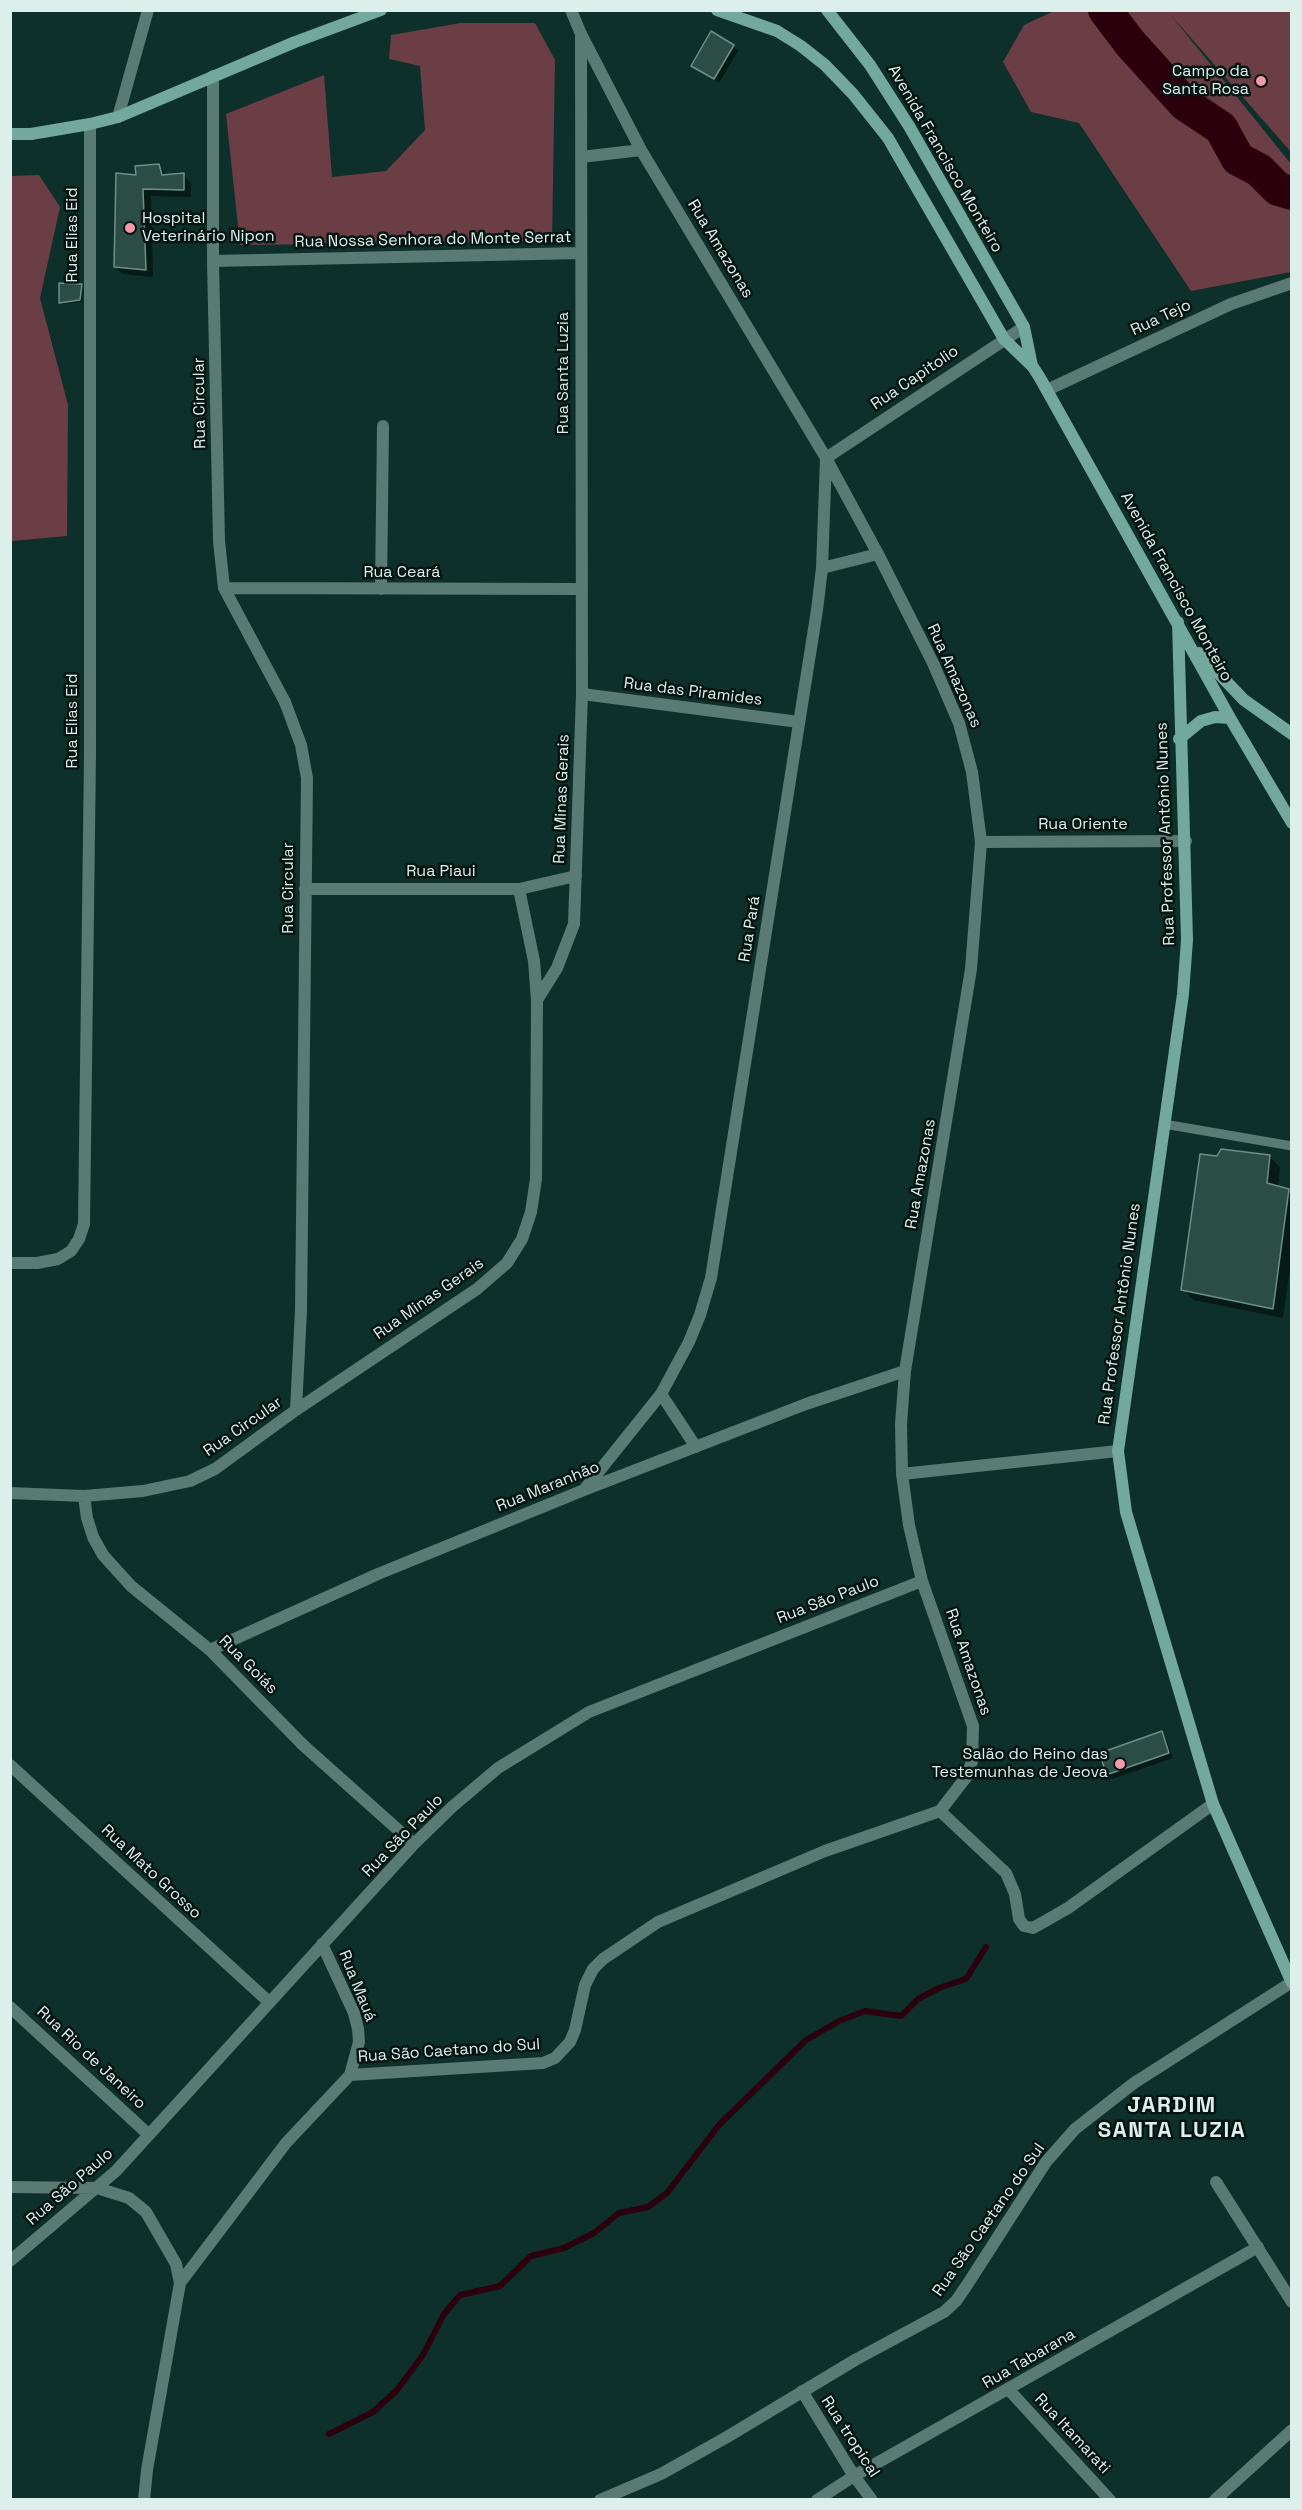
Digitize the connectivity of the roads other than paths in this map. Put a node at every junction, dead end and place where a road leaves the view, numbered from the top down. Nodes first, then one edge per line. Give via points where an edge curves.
1 (148, 10) edge
2 (381, 10) edge
3 (571, 10) edge
4 (717, 10) edge
5 (827, 10) edge
6 (581, 34) junction
7 (213, 76) junction
8 (118, 117) junction
9 (90, 124) junction
10 (10, 134) edge
11 (641, 150) junction
12 (581, 157) junction
13 (581, 253) junction
14 (213, 261) junction
15 (1292, 283) edge
16 (1024, 327) junction
17 (1004, 339) junction
18 (1033, 367) junction
19 (1047, 390) junction
20 (383, 426) dead end
21 (826, 458) junction
22 (878, 554) junction
23 (822, 568) junction
24 (224, 588) junction
25 (581, 589) junction
26 (381, 590) junction
27 (1178, 622) junction
28 (1186, 639) junction
29 (582, 694) junction
30 (1230, 718) junction
31 (799, 722) junction
32 (1292, 734) edge
33 (1179, 739) junction
34 (1292, 824) edge
35 (1186, 841) junction
36 (981, 842) junction
37 (576, 876) junction
38 (305, 889) junction
39 (519, 889) junction
40 (537, 1000) junction
41 (1164, 1125) junction
42 (1292, 1146) edge
43 (10, 1263) edge
44 (905, 1371) junction
45 (661, 1394) junction
46 (296, 1410) junction
47 (696, 1447) junction
48 (1118, 1451) junction
49 (902, 1474) junction
50 (584, 1490) junction
51 (10, 1493) edge
52 (84, 1496) junction
53 (922, 1581) junction
54 (210, 1650) junction
55 (10, 1766) edge
56 (1214, 1804) junction
57 (940, 1811) junction
58 (414, 1844) junction
59 (322, 1944) junction
60 (1292, 1983) edge
61 (269, 2002) junction
62 (10, 2007) edge
63 (350, 2075) junction
64 (148, 2134) junction
65 (1216, 2182) dead end
66 (10, 2187) edge
67 (97, 2188) junction
68 (1258, 2247) junction
69 (10, 2261) edge
70 (180, 2283) junction
71 (1292, 2302) edge
72 (1009, 2390) junction
73 (802, 2391) junction
74 (1292, 2430) edge
75 (854, 2476) junction
76 (144, 2499) edge
77 (600, 2499) edge
78 (817, 2499) edge
79 (872, 2499) edge
80 (1110, 2499) edge
81 (1215, 2499) edge

1 - 8 street
2 - 7 main road
3 - 6 street, Rua Amazonas
4 - 17 main road, Avenida Francisco Monteiro via 777,31 825,65 853,94 888,138
5 - 16 main road, Avenida Francisco Monteiro via 870,65 909,126
6 - 11 street, Rua Amazonas
6 - 12 street, Rua Santa Luzia
7 - 8 main road
7 - 14 street, Rua Circular
8 - 9 main road
9 - 10 main road
9 - 43 street, Rua Elias Eid via 90,755 84,1224 71,1251 58,1259
11 - 12 street
11 - 21 street, Rua Amazonas
12 - 13 street, Rua Santa Luzia
13 - 14 street, Rua Nossa Senhora do Monte Serrat
13 - 25 street, Rua Santa Luzia
14 - 24 street, Rua Circular via 219,541
15 - 19 street, Rua Tejo via 1232,304
16 - 17 street, Rua Capitolio
16 - 18 main road, Avenida Francisco Monteiro
17 - 18 main road, Avenida Francisco Monteiro
17 - 21 street, Rua Capitolio
18 - 19 main road, Avenida Francisco Monteiro
19 - 27 main road, Avenida Francisco Monteiro
20 - 26 street
21 - 22 street, Rua Amazonas
21 - 23 street, Rua Pará
22 - 23 street
22 - 36 street, Rua Amazonas via 959,723 972,772
23 - 31 street, Rua Pará
24 - 26 street, Rua Ceará
24 - 38 street, Rua Circular via 285,702 301,745 306,778
25 - 26 street, Rua Ceará
25 - 29 street, Rua Minas Gerais
27 - 28 main road, Avenida Francisco Monteiro
27 - 33 main road, Rua Professor Antônio Nunes
28 - 30 main road, Avenida Francisco Monteiro
28 - 32 main road via 1244,700
29 - 31 street, Rua das Piramides
29 - 37 street, Rua Minas Gerais
30 - 33 main road via 1201,721
30 - 34 main road, Avenida Francisco Monteiro
31 - 45 street, Rua Pará via 711,1278 689,1341
33 - 35 main road, Rua Professor Antônio Nunes
35 - 36 street, Rua Oriente
35 - 41 main road, Rua Professor Antônio Nunes via 1183,994
36 - 44 street, Rua Amazonas via 971,969
37 - 39 street, Rua Piaui
37 - 40 street, Rua Minas Gerais via 574,924 557,968
38 - 39 street, Rua Piaui
38 - 46 street, Rua Circular via 301,1310
39 - 40 street, Rua Minas Gerais via 534,961
40 - 46 street, Rua Minas Gerais via 536,1179 522,1239 507,1263 477,1289
41 - 42 lane
41 - 48 main road, Rua Professor Antônio Nunes
44 - 47 street, Rua Maranhão
44 - 49 street, Rua Amazonas
45 - 47 street
45 - 50 street, Rua Pará
46 - 52 street, Rua Circular via 215,1469 190,1481 143,1491
47 - 50 street, Rua Maranhão
48 - 49 street
48 - 56 main road, Rua Professor Antônio Nunes via 1126,1512
49 - 53 street, Rua Amazonas
50 - 54 street, Rua Maranhão via 378,1574
51 - 52 street, Rua Circular
52 - 54 street, Rua Goiás via 93,1537 103,1555 131,1586
53 - 57 street, Rua Amazonas via 973,1726 972,1761 967,1776
53 - 58 street, Rua São Paulo via 589,1712 498,1768
54 - 58 street, Rua Goiás via 303,1744
55 - 61 street, Rua Mato Grosso
56 - 57 street via 1068,1908 1028,1928 1019,1919 1006,1873
56 - 60 main road, Rua Professor Antônio Nunes
57 - 63 street, Rua São Caetano do Sul via 825,1851 658,1922 593,1969 570,2042 555,2058 543,2063
58 - 59 street, Rua São Paulo
59 - 61 street, Rua São Paulo
59 - 63 street, Rua Mauá via 358,2030 359,2042
60 - 73 street, Rua São Caetano do Sul via 1134,2083 1075,2130 1046,2162 968,2284 944,2312
61 - 64 street, Rua São Paulo
62 - 64 street, Rua Rio de Janeiro
63 - 70 street, Rua São Caetano do Sul via 286,2143
64 - 67 street, Rua São Paulo
65 - 68 street
66 - 67 street
67 - 69 street, Rua São Paulo
67 - 70 street via 129,2198 146,2212 176,2264
68 - 71 street
68 - 72 street, Rua Tabarana
70 - 76 street, Rua São Caetano do Sul
72 - 75 street, Rua Tabarana
72 - 80 street, Rua Itamarati
73 - 75 street, Rua tropical
73 - 77 street, Rua São Caetano do Sul via 661,2474
74 - 81 street
75 - 78 street, Rua Tabarana
75 - 79 street, Rua tropical

